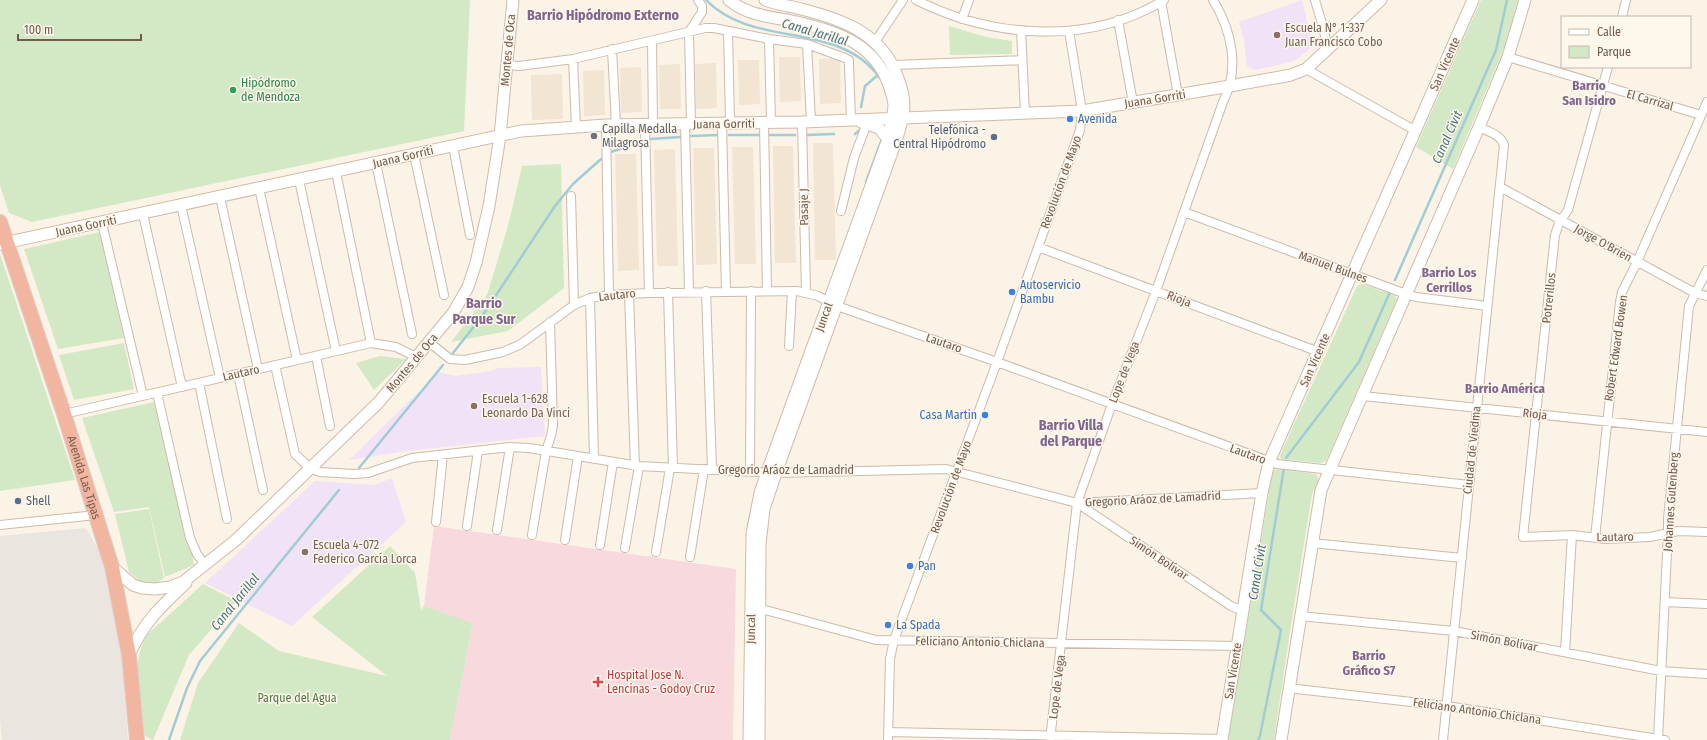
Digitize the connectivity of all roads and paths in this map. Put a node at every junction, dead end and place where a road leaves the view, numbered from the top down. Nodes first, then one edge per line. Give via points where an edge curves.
1 (513, 0) edge
2 (698, 0) edge
3 (729, 0) edge
4 (765, 0) edge
5 (903, 0) edge
6 (916, 0) edge
7 (969, 0) edge
8 (1213, 0) edge
9 (1315, 0) edge
10 (1381, 0) edge
11 (1474, 0) edge
12 (1525, 0) edge
13 (1626, 0) edge
14 (1162, 1) edge
15 (1622, 16) edge
16 (962, 19) junction
17 (1118, 20) junction
18 (1021, 30) junction
19 (1069, 31) junction
20 (689, 32) junction
21 (728, 32) junction
22 (769, 39) junction
23 (652, 41) junction
24 (875, 42) junction
25 (808, 44) junction
26 (612, 49) junction
27 (1328, 49) junction
28 (1508, 56) junction
29 (573, 59) junction
30 (1022, 60) junction
31 (507, 65) junction
32 (892, 65) junction
33 (1608, 68) edge
34 (1306, 70) junction
35 (1230, 86) junction
36 (1603, 86) junction
37 (1178, 95) junction
38 (1707, 102) edge
39 (1133, 103) junction
40 (1082, 111) junction
41 (1025, 113) junction
42 (1701, 115) junction
43 (892, 118) junction
44 (904, 118) junction
45 (853, 120) junction
46 (767, 122) junction
47 (806, 122) junction
48 (726, 123) junction
49 (867, 123) junction
50 (688, 124) junction
51 (611, 125) junction
52 (649, 125) junction
53 (576, 127) junction
54 (1479, 127) junction
55 (1416, 130) junction
56 (500, 136) junction
57 (888, 139) junction
58 (453, 146) junction
59 (414, 154) junction
60 (376, 163) junction
61 (336, 172) junction
62 (299, 180) junction
63 (1500, 187) junction
64 (259, 188) junction
65 (571, 196) dead end
66 (220, 197) junction
67 (181, 205) junction
68 (841, 211) dead end
69 (1184, 212) junction
70 (143, 214) junction
71 (1561, 220) junction
72 (0, 222) edge
73 (102, 223) junction
74 (470, 235) dead end
75 (4, 243) edge
76 (1038, 247) junction
77 (1637, 262) junction
78 (1707, 270) edge
79 (1353, 274) junction
80 (689, 291) junction
81 (706, 291) junction
82 (726, 291) junction
83 (751, 291) junction
84 (767, 291) junction
85 (792, 291) junction
86 (1156, 291) junction
87 (668, 292) junction
88 (806, 292) junction
89 (1695, 292) junction
90 (649, 293) junction
91 (629, 294) junction
92 (1406, 294) junction
93 (444, 295) dead end
94 (609, 295) junction
95 (1707, 296) edge
96 (590, 298) junction
97 (833, 304) junction
98 (574, 305) junction
99 (1487, 306) junction
100 (550, 322) junction
101 (412, 334) dead end
102 (429, 342) junction
103 (371, 343) junction
104 (789, 346) dead end
105 (336, 351) junction
106 (1319, 352) junction
107 (316, 356) junction
108 (416, 357) junction
109 (297, 360) junction
110 (997, 362) junction
111 (275, 365) junction
112 (258, 369) junction
113 (238, 374) junction
114 (220, 378) junction
115 (199, 383) junction
116 (182, 387) junction
117 (157, 392) junction
118 (143, 396) junction
119 (1363, 396) junction
120 (1112, 404) junction
121 (1476, 408) junction
122 (64, 414) junction
123 (1537, 414) junction
124 (1607, 421) junction
125 (330, 426) dead end
126 (1676, 428) junction
127 (1707, 432) edge
128 (510, 447) junction
129 (478, 451) junction
130 (546, 451) junction
131 (443, 455) junction
132 (578, 456) junction
133 (594, 459) junction
134 (613, 462) junction
135 (1269, 462) junction
136 (637, 466) junction
137 (310, 468) junction
138 (671, 468) junction
139 (708, 469) junction
140 (1329, 470) junction
141 (956, 471) junction
142 (750, 472) junction
143 (771, 472) junction
144 (1469, 485) junction
145 (263, 490) dead end
146 (1262, 493) junction
147 (1077, 503) junction
148 (96, 515) junction
149 (227, 519) dead end
150 (436, 522) dead end
151 (0, 525) edge
152 (467, 526) dead end
153 (497, 530) dead end
154 (1668, 532) junction
155 (1707, 532) edge
156 (532, 535) dead end
157 (1572, 535) junction
158 (1524, 537) joint
159 (1595, 538) junction
160 (565, 540) dead end
161 (1312, 543) junction
162 (600, 544) dead end
163 (625, 548) dead end
164 (656, 552) dead end
165 (690, 557) dead end
166 (1462, 558) junction
167 (205, 565) junction
168 (112, 567) junction
169 (1665, 602) junction
170 (1707, 604) edge
171 (755, 607) junction
172 (1243, 611) junction
173 (1300, 616) junction
174 (1454, 631) junction
175 (894, 640) junction
176 (1062, 643) junction
177 (1237, 646) junction
178 (1565, 652) junction
179 (129, 655) junction
180 (1661, 671) junction
181 (1707, 674) edge
182 (1288, 688) junction
183 (1447, 706) junction
184 (888, 736) edge
185 (1051, 737) edge
186 (1222, 739) edge
187 (137, 740) edge
188 (749, 740) edge
189 (759, 740) edge
190 (1281, 740) edge
191 (1443, 740) edge
192 (1660, 740) edge

1 - 31 street, Montes de Oca
2 - 20 street via 702,12
3 - 43 street, Juncal via 748,11 835,33 867,51 878,63 886,78 894,105
4 - 24 street, Juncal via 843,22 863,32
5 - 24 street
6 - 16 street
7 - 16 street
8 - 35 street, Lope de Vega via 1229,37 1233,68
9 - 27 street
10 - 27 street, Juana Gorriti
11 - 55 street, San Vicente
12 - 28 street
13 - 15 street
14 - 17 street
14 - 37 street
16 - 18 street via 992,27
17 - 19 street
17 - 39 street
18 - 19 street
18 - 30 street
19 - 40 street, Revolución de Mayo
20 - 21 street via 705,28
20 - 23 street
20 - 50 street
21 - 22 street
21 - 48 street
22 - 25 street
22 - 46 street
23 - 26 street
23 - 52 street
24 - 32 street, Juncal
25 - 45 street via 849,60
25 - 47 street, Pasaje J
26 - 29 street
26 - 51 street
27 - 34 street, Juana Gorriti
28 - 36 street, El Carrizal
28 - 54 street
29 - 31 street via 519,66
29 - 53 street
30 - 32 street
30 - 41 street
31 - 56 street, Montes de Oca
32 - 44 street, Juncal via 902,88 905,102
33 - 36 street, Potrerillos
34 - 35 street, Juana Gorriti
34 - 55 street
35 - 37 street, Juana Gorriti
35 - 69 street, Lope de Vega
36 - 42 street, El Carrizal
36 - 71 street, Potrerillos via 1568,210
37 - 39 street, Juana Gorriti
38 - 42 street, Robert Edward Bowen
39 - 40 street, Juana Gorriti
40 - 41 street, Juana Gorriti
40 - 76 street, Revolución de Mayo via 1080,130
41 - 44 street, Juana Gorriti
42 - 77 street, Robert Edward Bowen
43 - 44 street, Juana Gorriti
43 - 45 street, Juana Gorriti
43 - 57 street, Juncal
44 - 97 street, Juncal
45 - 47 street, Juana Gorriti
45 - 49 street
46 - 47 street, Juana Gorriti
46 - 48 street, Juana Gorriti
46 - 84 street
47 - 88 street, Pasaje J
48 - 50 street, Juana Gorriti
48 - 82 street
49 - 57 street via 879,128
49 - 68 street via 854,158
50 - 52 street, Juana Gorriti
50 - 80 street
51 - 52 street, Juana Gorriti
51 - 53 street, Juana Gorriti
51 - 94 street
52 - 90 street
53 - 56 street, Juana Gorriti via 521,131
54 - 63 street, Ciudad de Viedma via 1498,136 1504,145
54 - 92 street
55 - 79 street, San Vicente
56 - 58 street, Juana Gorriti
56 - 102 street, Montes de Oca via 489,206 468,287 453,313
57 - 97 street, Juncal
58 - 59 street, Juana Gorriti
58 - 74 street
59 - 60 street, Juana Gorriti
59 - 93 street
60 - 61 street, Juana Gorriti
60 - 101 street
61 - 62 street, Juana Gorriti
61 - 103 street
62 - 64 street, Juana Gorriti
62 - 105 street
63 - 71 street, Jorge O'Brien
63 - 99 street, Ciudad de Viedma
64 - 66 street, Juana Gorriti
64 - 109 street
65 - 98 street
66 - 67 street, Juana Gorriti
66 - 112 street
67 - 70 street, Juana Gorriti
67 - 114 street
69 - 79 street, Manuel Bulnes
69 - 86 street, Lope de Vega
70 - 73 street, Juana Gorriti
70 - 116 street
71 - 77 street, Jorge O'Brien
71 - 123 street, Potrerillos via 1555,236
72 - 75 highway, Avenida Las Tipas
73 - 75 street, Juana Gorriti
73 - 118 street
75 - 122 highway, Avenida Las Tipas
76 - 86 street, Rioja
76 - 110 street, Revolución de Mayo
77 - 89 street, Jorge O'Brien
77 - 124 street, Robert Edward Bowen via 1622,292 1620,302
78 - 89 street, Johannes Gutenberg
79 - 92 street, Manuel Bulnes
79 - 106 street, San Vicente
80 - 81 street, Lautaro
80 - 87 street, Lautaro
81 - 82 street, Lautaro
81 - 139 street
82 - 83 street, Lautaro
83 - 84 street, Lautaro
83 - 142 street
84 - 85 street, Lautaro
85 - 88 street, Lautaro
85 - 104 street
86 - 106 street, Rioja
86 - 120 street, Lope de Vega
87 - 90 street, Lautaro
87 - 138 street
88 - 97 street, Lautaro
89 - 95 street, Jorge O'Brien
89 - 126 street, Johannes Gutenberg via 1689,306
90 - 91 street, Lautaro
91 - 94 street, Lautaro
91 - 136 street
92 - 99 street, Manuel Bulnes
92 - 119 street
94 - 96 street, Lautaro
96 - 98 street, Lautaro
96 - 133 street
97 - 110 street, Lautaro
97 - 143 street, Juncal
98 - 100 street, Lautaro
99 - 121 street, Ciudad de Viedma
100 - 102 street, Lautaro via 521,344 503,352 465,360 450,359
100 - 130 street via 553,425
102 - 108 street, Montes de Oca
103 - 105 street, Lautaro
103 - 108 street, Lautaro via 396,347
105 - 107 street, Lautaro
106 - 135 street, San Vicente
107 - 109 street, Lautaro
107 - 125 street
108 - 137 street, Montes de Oca via 379,402
109 - 111 street, Lautaro
110 - 120 street, Lautaro
110 - 141 street, Revolución de Mayo
111 - 112 street, Lautaro
111 - 137 street via 295,454
112 - 113 street, Lautaro
113 - 114 street, Lautaro
113 - 145 street
114 - 115 street, Lautaro
115 - 116 street, Lautaro
115 - 149 street
116 - 117 street, Lautaro
117 - 118 street, Lautaro
117 - 167 street via 190,538
118 - 122 street, Lautaro
119 - 121 street, Rioja
119 - 140 street
120 - 135 street, Lautaro
120 - 147 street, Lope de Vega
121 - 123 street, Rioja
121 - 144 street, Ciudad de Viedma
122 - 148 highway, Avenida Las Tipas
123 - 124 street, Rioja
123 - 158 street, Potrerillos
124 - 126 street, Rioja
124 - 159 street, Robert Edward Bowen
126 - 127 street, Rioja
126 - 154 street, Johannes Gutenberg
128 - 129 street, Gregorio Aráoz de Lamadrid
128 - 130 street, Gregorio Aráoz de Lamadrid
128 - 153 street
129 - 131 street, Gregorio Aráoz de Lamadrid
129 - 152 street
130 - 132 street, Gregorio Aráoz de Lamadrid
130 - 156 street
131 - 137 street, Gregorio Aráoz de Lamadrid via 412,458 368,473 320,472
131 - 150 street
132 - 133 street, Gregorio Aráoz de Lamadrid
132 - 160 street
133 - 134 street, Gregorio Aráoz de Lamadrid
134 - 136 street, Gregorio Aráoz de Lamadrid
134 - 162 street
135 - 140 street, Lautaro
135 - 146 street, San Vicente
136 - 138 street, Gregorio Aráoz de Lamadrid
136 - 163 street
137 - 167 street, Montes de Oca via 236,540
138 - 139 street, Gregorio Aráoz de Lamadrid
138 - 164 street
139 - 142 street, Gregorio Aráoz de Lamadrid
139 - 165 street
140 - 144 street, Lautaro
140 - 161 street via 1320,497
141 - 143 street, Gregorio Aráoz de Lamadrid via 946,469
141 - 147 street, Gregorio Aráoz de Lamadrid
141 - 175 street, Revolución de Mayo
142 - 143 street, Gregorio Aráoz de Lamadrid
143 - 171 street, Juncal via 762,524
144 - 166 street, Ciudad de Viedma
146 - 147 street, Gregorio Aráoz de Lamadrid
146 - 172 street, San Vicente
147 - 172 street, Simón Bolívar via 1231,606
147 - 176 street, Lope de Vega
148 - 151 street
148 - 168 highway, Avenida Las Tipas
154 - 155 street, Lautaro
154 - 159 street, Lautaro via 1650,537
154 - 169 street, Johannes Gutenberg
157 - 158 street, Lautaro
157 - 159 street, Lautaro
157 - 178 street
161 - 166 street
161 - 173 street
166 - 174 street, Ciudad de Viedma
167 - 168 street, Montes de Oca via 183,582 155,589 133,585
167 - 179 street, Montes de Oca via 156,611 137,638
168 - 179 highway, Avenida Las Tipas
169 - 170 street
169 - 180 street, Johannes Gutenberg
171 - 175 street, Feliciano Antonio Chiclana via 876,640
171 - 188 street, Juncal
171 - 189 street, Juncal
172 - 177 street, San Vicente
173 - 174 street, Simón Bolívar
173 - 182 street
174 - 178 street, Simón Bolívar
174 - 183 street, Ciudad de Viedma
175 - 176 street, Feliciano Antonio Chiclana
175 - 184 street, Revolución de Mayo via 890,659
176 - 177 street, Feliciano Antonio Chiclana
176 - 185 street, Lope de Vega
177 - 186 street, San Vicente
178 - 180 street, Simón Bolívar
179 - 187 highway, Avenida Las Tipas
180 - 181 street, Simón Bolívar
180 - 192 street, Johannes Gutenberg
182 - 183 street, Feliciano Antonio Chiclana
182 - 190 street
183 - 191 street, Ciudad de Viedma
183 - 192 street, Feliciano Antonio Chiclana
184 - 185 street
185 - 186 street

